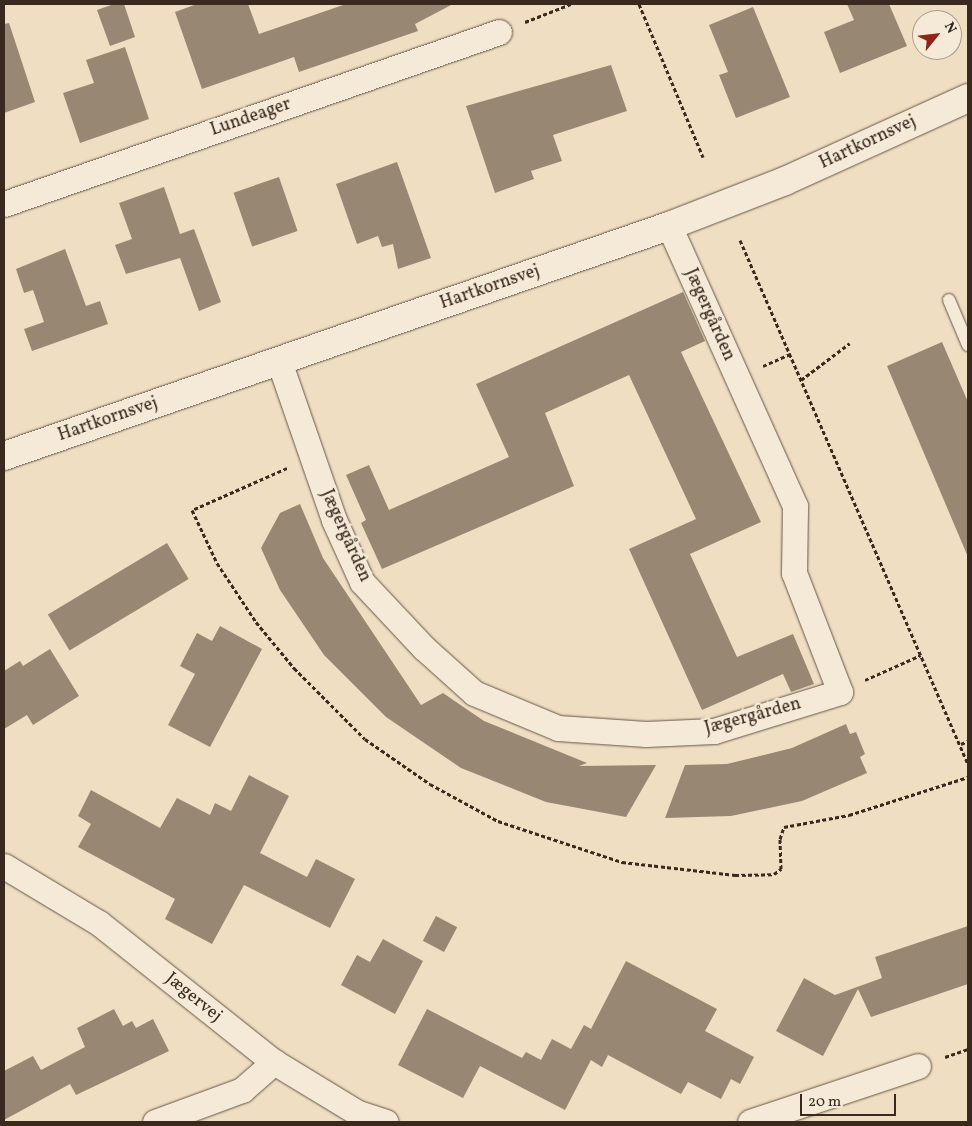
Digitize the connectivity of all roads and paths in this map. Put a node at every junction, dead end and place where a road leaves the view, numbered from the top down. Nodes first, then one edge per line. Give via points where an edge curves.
1 (571, 4) edge
2 (640, 4) edge
3 (499, 32) joint
4 (968, 98) edge
5 (703, 157) dead end
6 (4, 204) edge
7 (669, 226) junction
8 (740, 240) dead end
9 (949, 300) dead end
10 (850, 343) dead end
11 (968, 345) edge
12 (279, 362) junction
13 (801, 380) junction
14 (4, 456) edge
15 (921, 655) junction
16 (840, 692) junction
17 (968, 740) edge
18 (961, 744) junction
19 (968, 764) edge
20 (4, 866) edge
21 (274, 1062) junction
22 (918, 1066) dead end
23 (156, 1122) edge
24 (386, 1122) edge
25 (750, 1122) edge

1 - 3 path
2 - 5 path
3 - 6 street, Lundeager
4 - 7 street, Hartkornsvej via 785,182
7 - 12 street, Hartkornsvej
7 - 16 street, Jægergården via 795,506 794,573
8 - 13 path
9 - 11 lane
10 - 13 path
12 - 14 street, Hartkornsvej
12 - 16 street, Jægergården via 334,520 362,582 424,648 474,693 558,728 646,734 714,731
13 - 15 path
15 - 16 path
15 - 18 path
17 - 18 path
18 - 19 path
20 - 21 street, Jægervej via 99,923
21 - 23 street via 242,1090
21 - 24 street, Jægervej via 358,1113
22 - 25 street

